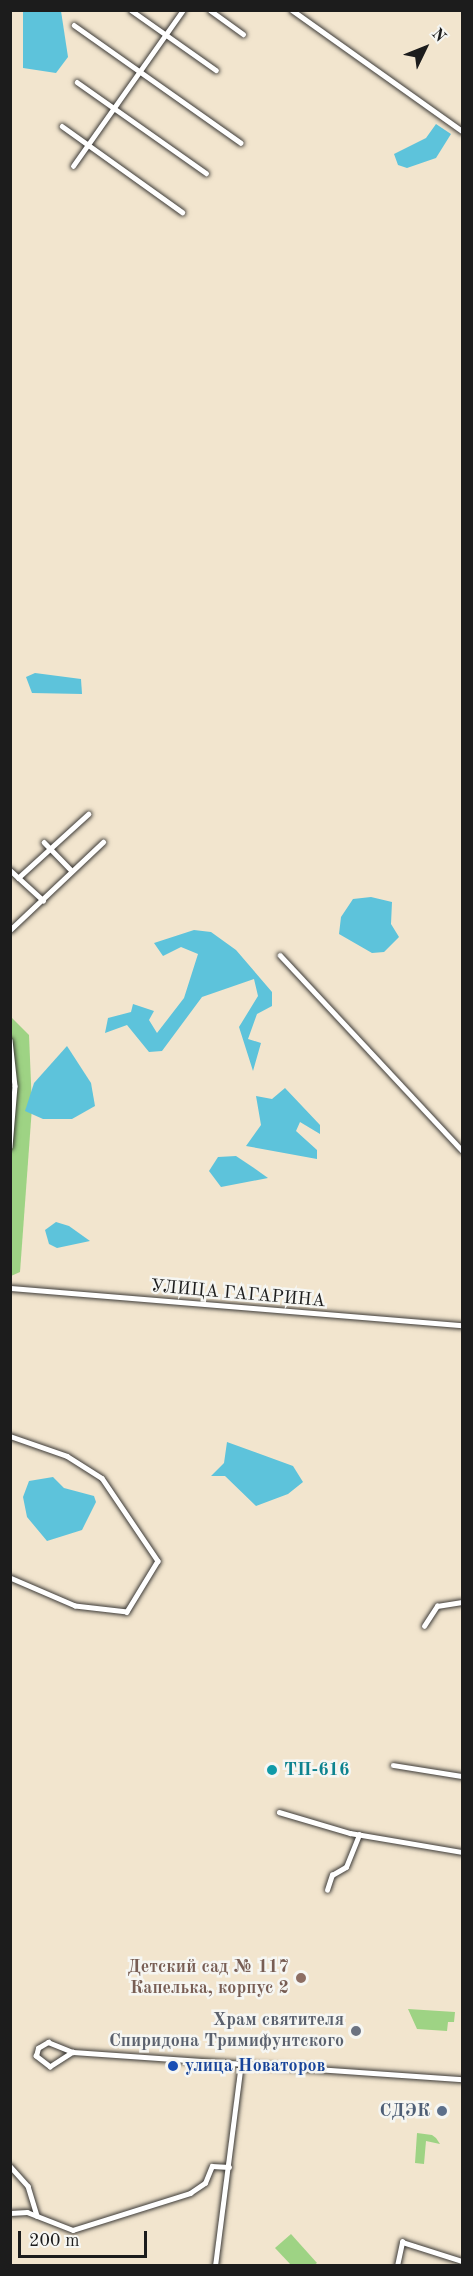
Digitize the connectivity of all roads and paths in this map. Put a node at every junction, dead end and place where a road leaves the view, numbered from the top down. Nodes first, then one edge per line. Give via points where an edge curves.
1 (131, 10) edge
2 (183, 10) edge
3 (210, 10) edge
4 (292, 10) edge
5 (74, 25) dead end
6 (243, 34) dead end
7 (166, 35) junction
8 (216, 70) dead end
9 (140, 72) junction
10 (77, 82) dead end
11 (114, 108) junction
12 (62, 126) dead end
13 (462, 131) edge
14 (242, 143) dead end
15 (88, 145) junction
16 (73, 166) dead end
17 (206, 173) dead end
18 (182, 212) dead end
19 (88, 814) dead end
20 (44, 842) dead end
21 (103, 842) dead end
22 (50, 848) junction
23 (10, 870) edge
24 (72, 871) junction
25 (18, 878) junction
26 (43, 900) junction
27 (10, 930) edge
28 (280, 955) dead end
29 (10, 1040) edge
30 (10, 1147) edge
31 (462, 1150) edge
32 (10, 1288) edge
33 (462, 1325) edge
34 (10, 1436) edge
35 (10, 1578) edge
36 (462, 1602) edge
37 (424, 1626) dead end
38 (393, 1765) dead end
39 (462, 1776) edge
40 (279, 1812) dead end
41 (359, 1835) junction
42 (462, 1852) edge
43 (327, 1890) dead end
44 (73, 2052) junction
45 (241, 2063) junction
46 (462, 2079) edge
47 (10, 2166) edge
48 (229, 2167) junction
49 (10, 2213) edge
50 (37, 2216) junction
51 (462, 2261) edge
52 (215, 2265) edge
53 (397, 2265) edge

1 - 7 street
2 - 7 street
3 - 6 street
4 - 13 street
5 - 9 street
7 - 8 street
7 - 9 street
9 - 11 street
9 - 14 street
10 - 11 street
11 - 15 street
11 - 17 street
12 - 15 street
15 - 16 street
15 - 18 street
19 - 22 street
20 - 22 street
21 - 24 street
22 - 24 street
22 - 25 street
23 - 25 street
24 - 26 street
25 - 26 street
26 - 27 street
28 - 31 street
29 - 30 street via 15,1086
32 - 33 street, УЛИЦА ГАГАРИНА
34 - 35 street via 67,1455 102,1478 158,1557 127,1612 75,1606
36 - 37 street via 437,1606
38 - 39 street
40 - 41 street
41 - 42 street
41 - 43 street via 346,1867 332,1875
44 - 44 street via 46,2042 36,2056 50,2067
44 - 45 street
45 - 46 street
45 - 48 street
47 - 50 street via 28,2186
48 - 50 street via 212,2166 205,2184 190,2193 80,2229 67,2230
48 - 52 street
49 - 50 street
51 - 53 street via 402,2242

